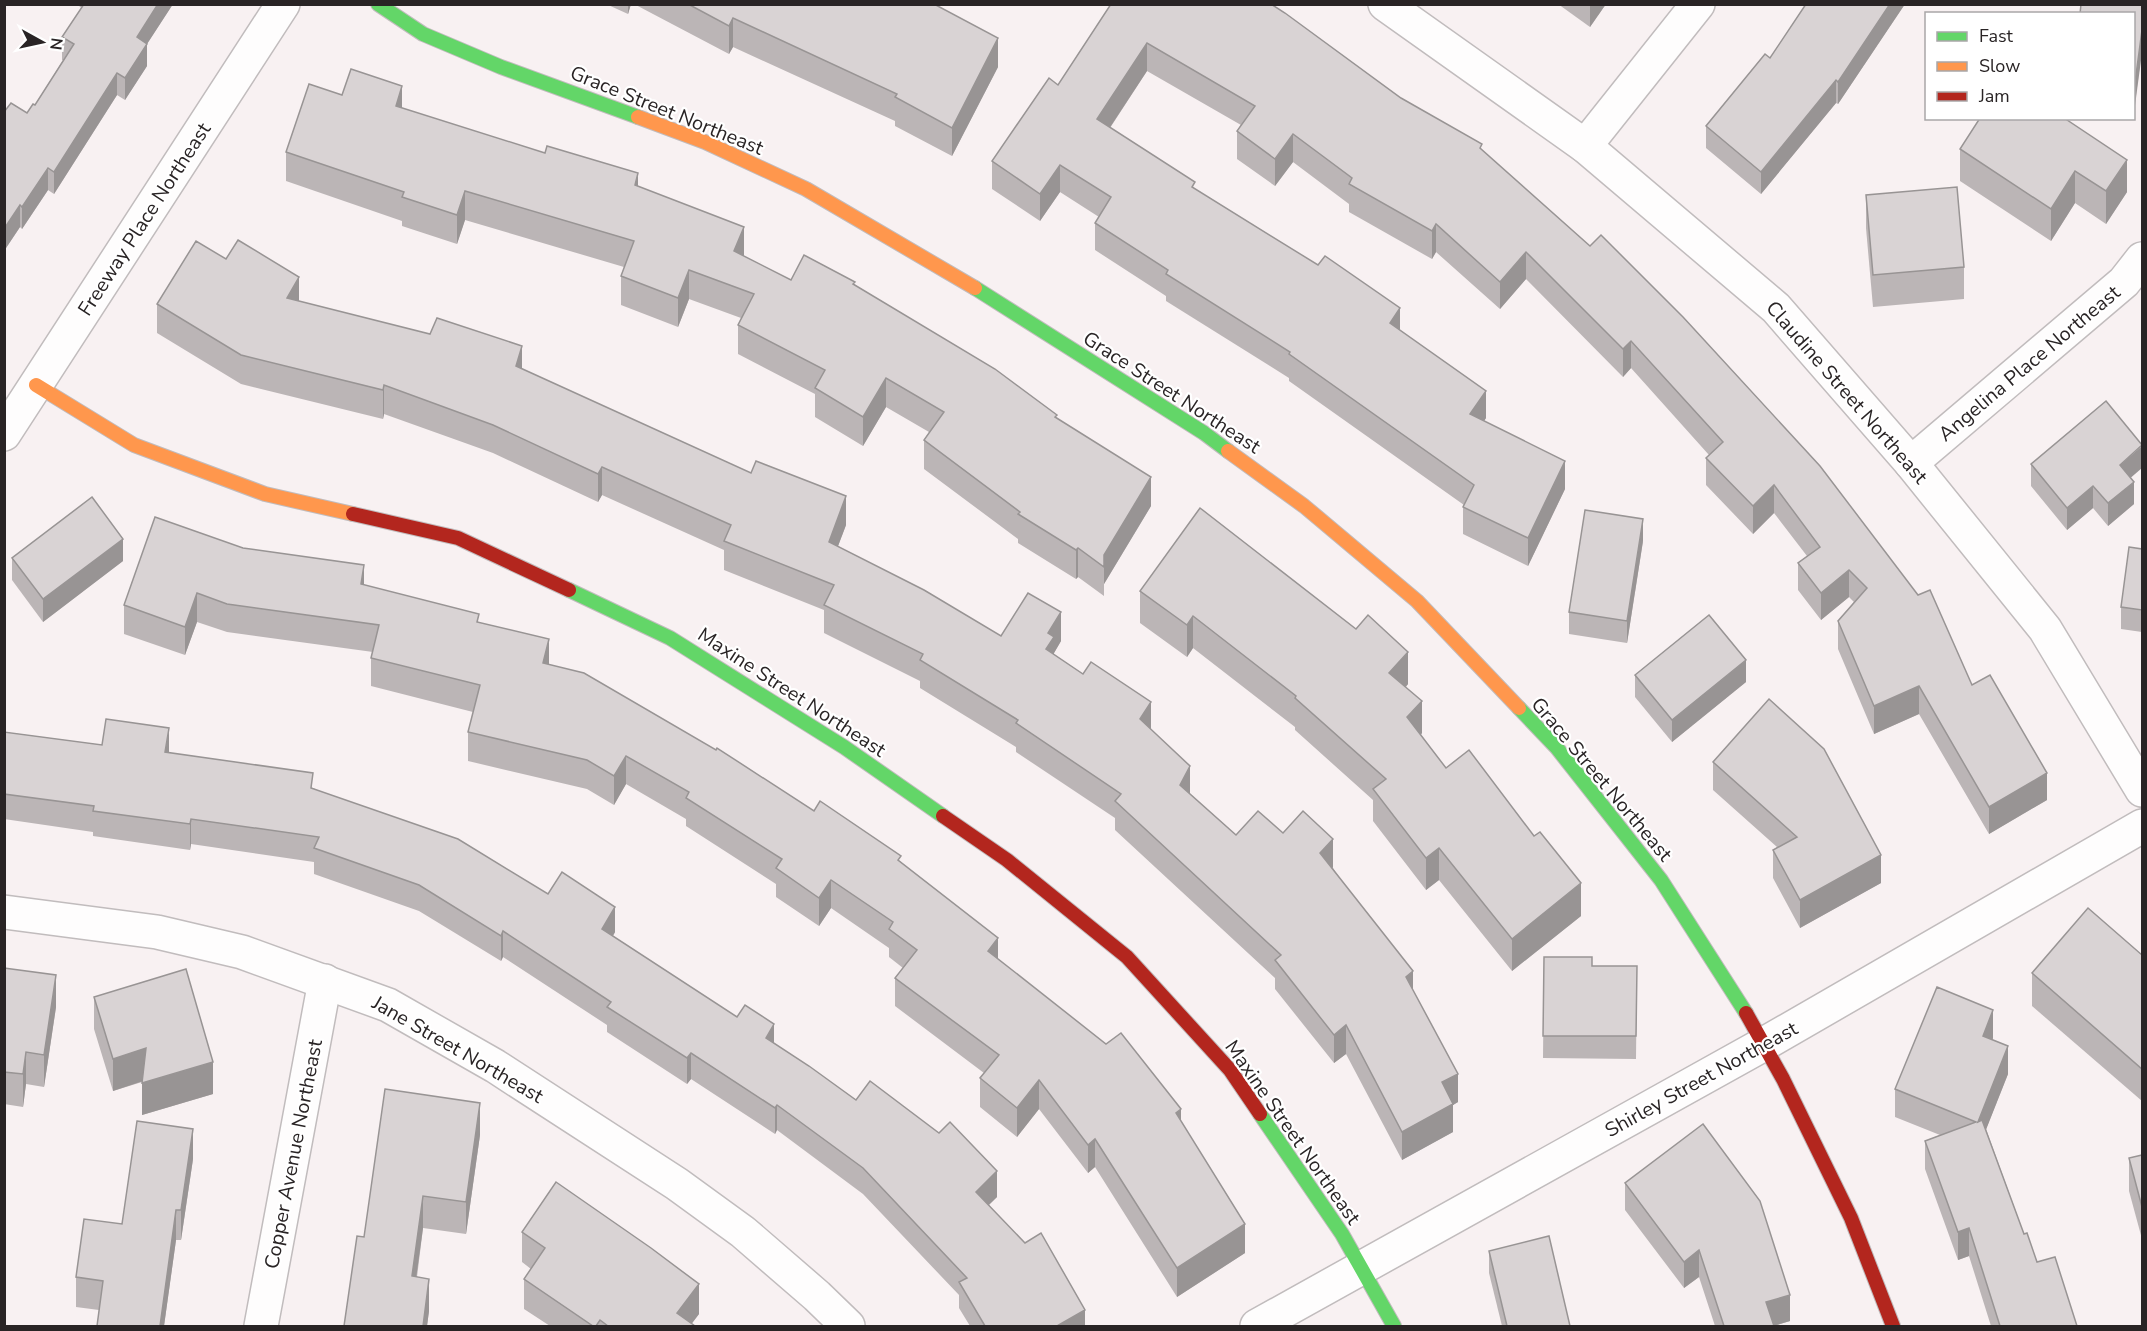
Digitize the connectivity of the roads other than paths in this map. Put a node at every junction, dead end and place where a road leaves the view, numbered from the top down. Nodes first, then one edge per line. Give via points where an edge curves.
1 (283, 4) edge
2 (378, 4) edge
3 (1385, 4) edge
4 (1698, 4) edge
5 (1585, 146) junction
6 (2142, 260) edge
7 (36, 386) junction
8 (4, 435) edge
9 (1911, 463) junction
10 (2142, 790) edge
11 (2142, 826) edge
12 (4, 912) edge
13 (325, 981) junction
14 (1764, 1044) junction
15 (1363, 1269) junction
16 (261, 1326) edge
17 (848, 1326) edge
18 (1257, 1326) edge
19 (1394, 1326) edge
20 (1893, 1326) edge

1 - 7 street, Freeway Place Northeast
2 - 14 street, Grace Street Northeast via 423,34 705,142 806,189 959,278 1204,433 1304,506 1417,601 1557,748 1661,880
3 - 5 street, Claudine Street Northeast
4 - 5 street
5 - 9 street, Claudine Street Northeast via 1776,308
6 - 9 street, Angelina Place Northeast via 2124,282
7 - 8 street, Freeway Place Northeast
7 - 15 street, Maxine Street Northeast via 134,445 265,494 458,538 670,638 844,747 1007,860 1127,957 1230,1070
9 - 10 street, Claudine Street Northeast via 2045,629
11 - 14 street, Shirley Street Northeast
12 - 13 street, Jane Street Northeast via 157,932 242,952
13 - 16 street, Copper Avenue Northeast
13 - 17 street, Jane Street Northeast via 388,1005 495,1066 677,1184 743,1232
14 - 15 street, Shirley Street Northeast
14 - 20 street, Grace Street Northeast via 1851,1218
15 - 18 street, Shirley Street Northeast
15 - 19 street, Maxine Street Northeast

